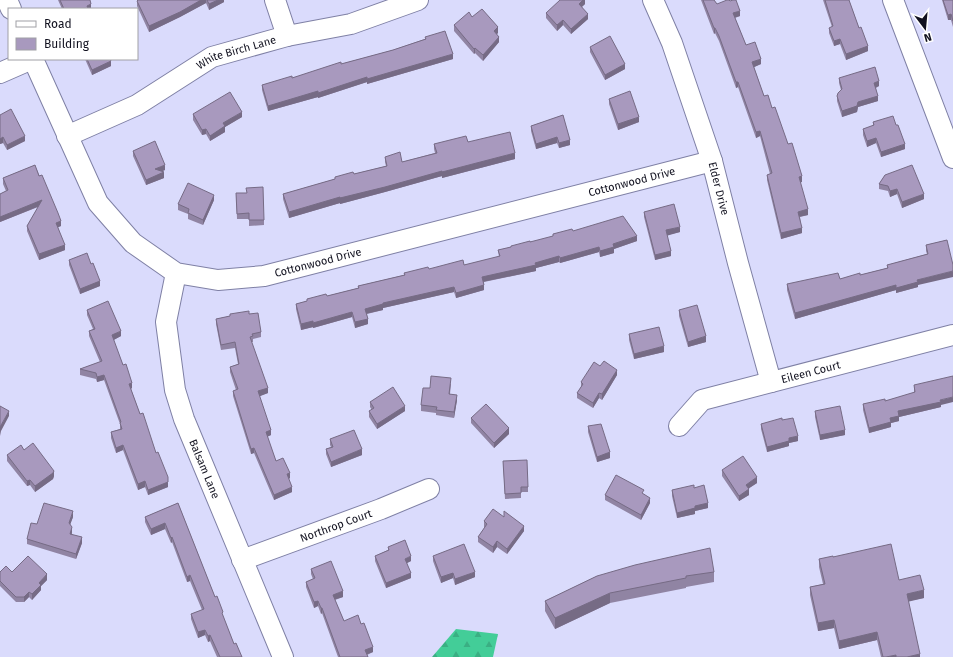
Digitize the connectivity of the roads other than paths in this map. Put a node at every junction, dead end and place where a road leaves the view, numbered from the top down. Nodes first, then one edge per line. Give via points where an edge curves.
1 (274, 0) edge
2 (418, 0) edge
3 (654, 0) edge
4 (894, 0) edge
5 (287, 36) junction
6 (30, 60) edge
7 (32, 60) edge
8 (0, 73) edge
9 (67, 136) junction
10 (953, 158) edge
11 (712, 161) junction
12 (176, 273) junction
13 (953, 335) edge
14 (771, 382) junction
15 (679, 426) dead end
16 (429, 489) dead end
17 (242, 560) junction
18 (283, 657) edge

1 - 5 street
2 - 5 street, White Birch Lane via 351,24
3 - 11 street, Elder Drive via 672,43
4 - 10 street
5 - 9 street, White Birch Lane via 212,57 137,105
6 - 8 street
7 - 9 street, Cottonwood Drive
9 - 12 street, Cottonwood Drive via 98,203 133,243
11 - 12 street, Cottonwood Drive via 264,276 218,280
11 - 14 street, Elder Drive
12 - 17 street, Balsam Lane via 166,322 175,390 184,419
13 - 14 street, Eileen Court
14 - 15 street, Eileen Court via 702,400
16 - 17 street, Northrop Court
17 - 18 street, Balsam Lane

